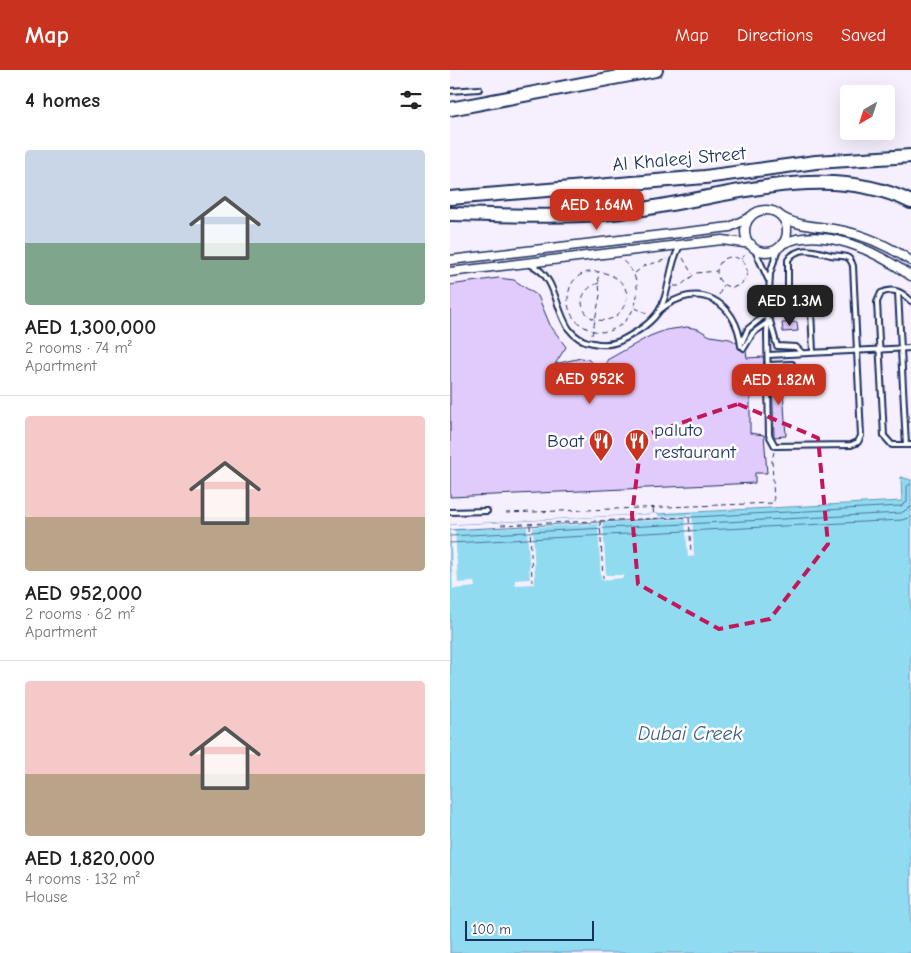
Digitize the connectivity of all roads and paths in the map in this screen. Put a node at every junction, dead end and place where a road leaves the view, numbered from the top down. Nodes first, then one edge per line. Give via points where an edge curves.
1 (656, 70) edge
2 (479, 89) dead end
3 (450, 91) edge
4 (450, 109) edge
5 (911, 156) edge
6 (450, 190) edge
7 (507, 193) junction
8 (450, 198) edge
9 (911, 202) edge
10 (450, 214) edge
11 (750, 217) junction
12 (782, 217) junction
13 (752, 246) junction
14 (780, 246) junction
15 (680, 247) junction
16 (608, 253) junction
17 (675, 257) junction
18 (450, 260) edge
19 (741, 260) junction
20 (911, 261) edge
21 (524, 262) junction
22 (718, 271) junction
23 (450, 272) edge
24 (598, 272) junction
25 (634, 273) junction
26 (692, 274) junction
27 (911, 276) edge
28 (599, 283) junction
29 (769, 283) junction
30 (724, 284) junction
31 (669, 285) junction
32 (898, 292) junction
33 (911, 300) edge
34 (716, 301) junction
35 (634, 307) junction
36 (659, 312) junction
37 (770, 312) junction
38 (655, 317) junction
39 (595, 320) junction
40 (770, 321) junction
41 (593, 331) junction
42 (590, 343) junction
43 (743, 347) junction
44 (902, 348) junction
45 (911, 348) edge
46 (880, 349) junction
47 (857, 350) junction
48 (813, 352) junction
49 (802, 353) junction
50 (768, 354) junction
51 (792, 364) dead end
52 (768, 365) junction
53 (909, 445) edge
54 (775, 446) junction
55 (653, 508) junction
56 (487, 511) dead end
57 (450, 512) edge
58 (506, 514) dead end
59 (654, 518) junction
60 (600, 521) junction
61 (530, 524) junction
62 (501, 525) dead end
63 (691, 553) dead end
64 (604, 578) dead end
65 (532, 582) dead end

1 - 4 main road
2 - 3 lane
5 - 7 main road, Al Khaleej Street via 816,162 705,177
6 - 7 main road
7 - 8 main road, Al Khaleej Street
9 - 10 main road via 862,186 816,183 590,215
11 - 12 street via 763,210 773,211
11 - 13 street via 745,230
11 - 18 street via 730,227
12 - 14 street via 787,230
12 - 20 street via 799,224 858,235
13 - 14 street via 769,251
13 - 15 street via 730,240
13 - 19 path
13 - 29 lane
14 - 27 street via 790,240 810,237 840,242 880,256
14 - 29 lane
15 - 16 street
15 - 17 lane
15 - 26 path
16 - 21 street
16 - 25 path via 626,263
17 - 25 path via 644,266
17 - 31 lane
19 - 22 path via 725,259
19 - 30 path via 747,271 743,283 732,287
21 - 23 street
21 - 42 lane via 547,277 562,320 574,334
22 - 26 path
22 - 30 path via 718,278
24 - 28 path
24 - 39 path via 618,278 626,294 623,307 614,317
24 - 41 path via 577,278 568,295 574,318
25 - 35 path via 637,294
26 - 31 path via 680,286
28 - 39 path
28 - 39 path via 588,289 582,300 586,314
29 - 37 lane
30 - 34 path
31 - 36 lane
32 - 33 lane
32 - 44 lane
32 - 46 lane via 886,291 878,299
34 - 36 lane via 686,297 668,304
34 - 43 lane via 735,319
35 - 38 path
35 - 41 path via 629,318 619,326
36 - 38 lane
37 - 40 lane
37 - 43 lane via 748,329
38 - 42 lane via 640,330 615,343
39 - 41 path
40 - 43 lane via 753,333
40 - 49 lane via 777,346 796,347
40 - 50 lane
41 - 42 path
44 - 45 lane
44 - 46 lane
44 - 53 lane
46 - 47 lane
46 - 53 lane via 884,436 892,445
47 - 48 lane
47 - 48 lane via 852,262 842,255 801,251 792,255 787,264 788,302 794,309 811,311
47 - 54 lane via 860,440 851,445
48 - 49 lane
49 - 50 lane
50 - 52 lane
51 - 52 lane
52 - 54 lane via 769,435
54 - 55 path via 772,460 774,503
55 - 58 path
55 - 59 path
56 - 57 lane
59 - 60 path
59 - 63 path via 688,517
60 - 61 path
60 - 64 path
61 - 62 path
61 - 65 path

